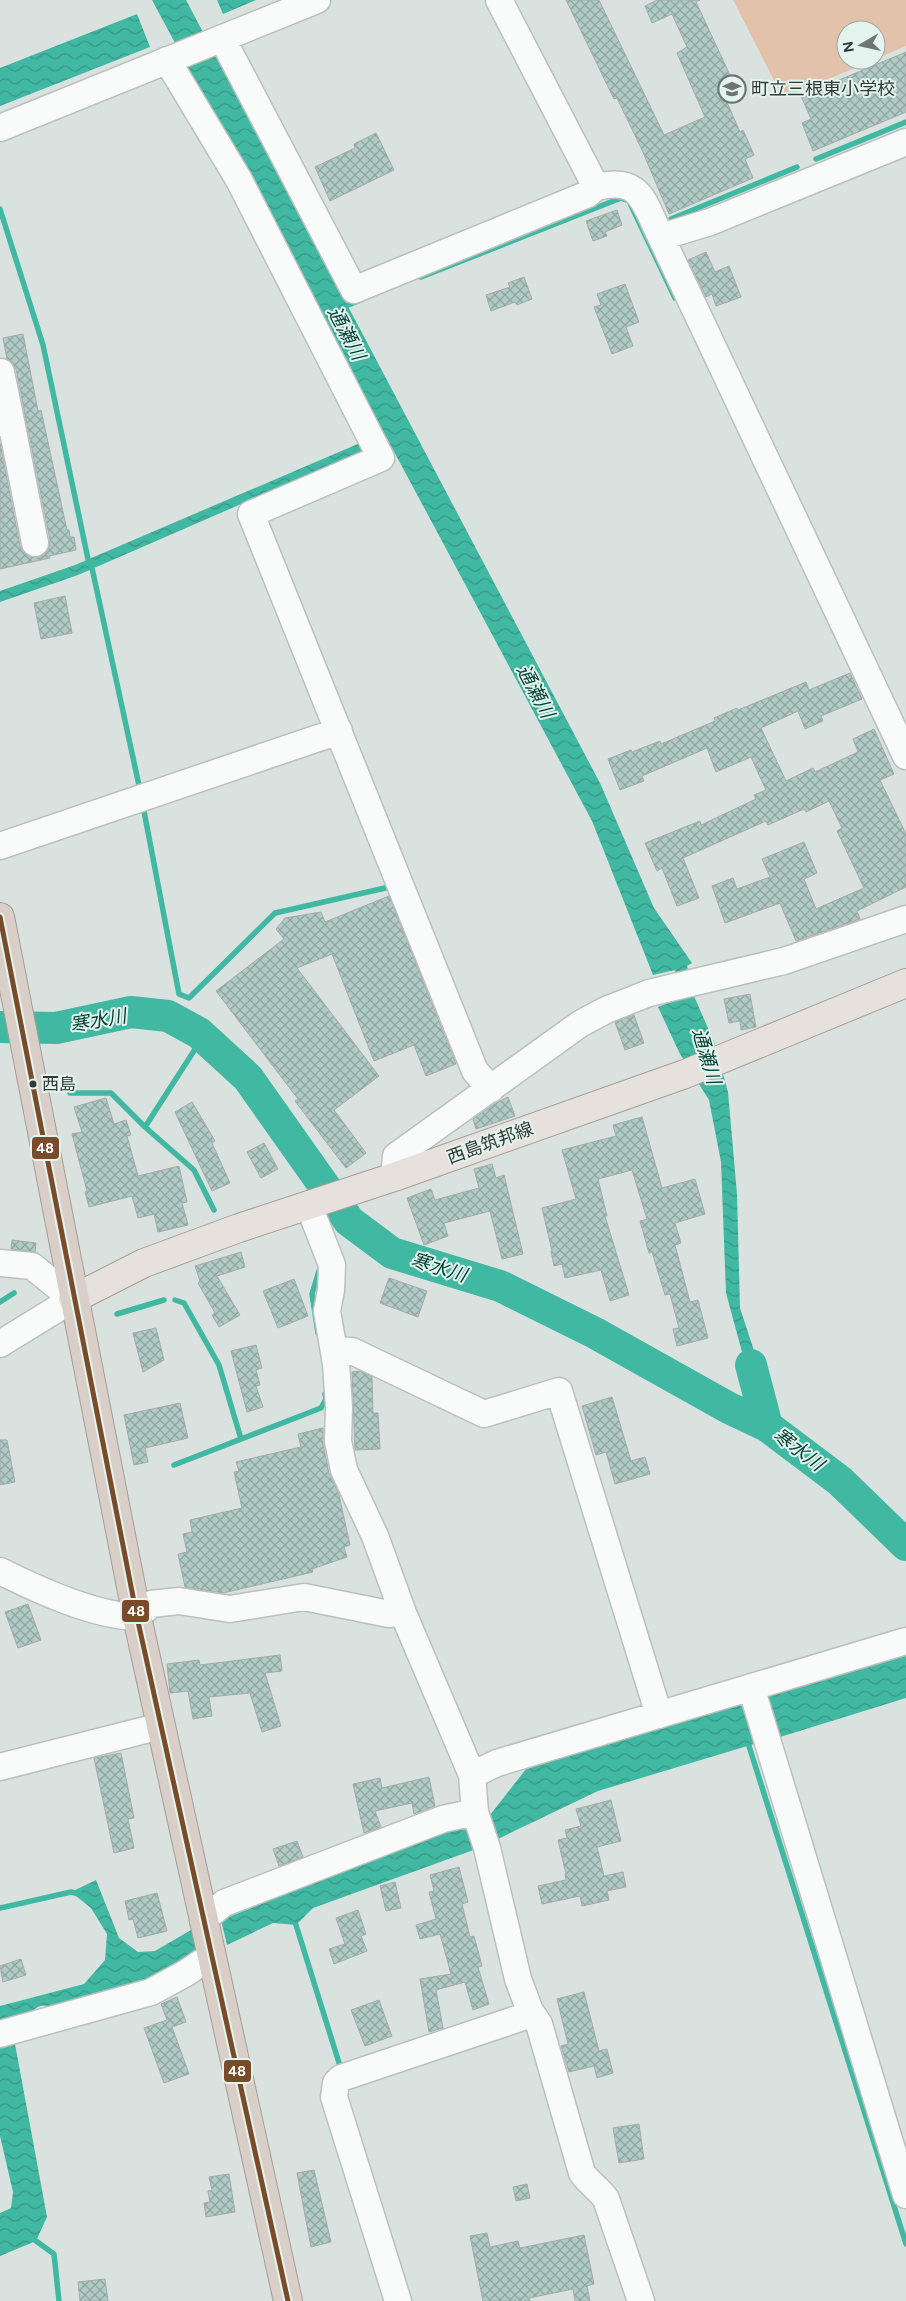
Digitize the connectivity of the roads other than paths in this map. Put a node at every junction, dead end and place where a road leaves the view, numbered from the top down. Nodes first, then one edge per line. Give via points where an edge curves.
1 (317, 0) edge
2 (499, 0) edge
3 (222, 38) junction
4 (168, 60) junction
5 (0, 128) edge
6 (906, 142) edge
7 (596, 187) junction
8 (661, 237) junction
9 (1, 372) edge
10 (5, 422) edge
11 (35, 543) dead end
12 (339, 731) junction
13 (906, 756) edge
14 (0, 846) edge
15 (0, 917) edge
16 (906, 919) edge
17 (906, 983) edge
18 (491, 1089) junction
19 (394, 1177) junction
20 (309, 1206) junction
21 (0, 1263) edge
22 (74, 1299) junction
23 (0, 1344) edge
24 (334, 1350) junction
25 (0, 1571) edge
26 (403, 1613) junction
27 (137, 1617) junction
28 (906, 1641) edge
29 (758, 1709) junction
30 (659, 1715) junction
31 (161, 1726) junction
32 (0, 1767) edge
33 (472, 1774) junction
34 (476, 1816) junction
35 (203, 1920) junction
36 (211, 1956) junction
37 (530, 2011) junction
38 (1, 2034) edge
39 (906, 2195) edge
40 (288, 2301) edge
41 (398, 2301) edge
42 (641, 2301) edge

1 - 3 street
2 - 7 street
3 - 4 street
3 - 7 street via 354,290 588,194
4 - 5 street
4 - 12 street via 239,180 380,458 251,514
6 - 8 street via 710,222
7 - 8 street via 614,183 637,191
8 - 13 street
9 - 10 street
10 - 11 street
12 - 14 street
12 - 18 street via 475,1071
15 - 22 highway
16 - 18 street via 784,962 686,983 623,1003 580,1024
17 - 19 main road, 西島筑邦線 via 685,1074
18 - 19 street via 396,1156
19 - 20 main road, 西島筑邦線
20 - 22 main road, 西島筑邦線 via 144,1263
20 - 24 street via 332,1266 328,1311
21 - 22 street via 32,1266
22 - 23 street
22 - 27 highway
24 - 26 street via 338,1441 344,1470 375,1536
24 - 30 street via 352,1351 484,1414 559,1391
25 - 27 street via 72,1602 120,1617
26 - 27 street via 388,1614 304,1597 230,1609 179,1601 151,1604
26 - 33 street
27 - 31 highway
28 - 29 street
29 - 30 street
29 - 39 street
30 - 33 street
31 - 32 street
31 - 35 highway
33 - 34 street
34 - 35 street via 443,1819 224,1903
34 - 37 street via 487,1848 518,1979
35 - 36 highway
36 - 38 street via 151,1992
36 - 40 highway
37 - 41 street via 520,2018 341,2078 336,2083 334,2097
37 - 42 street via 539,2024 582,2173 606,2199

